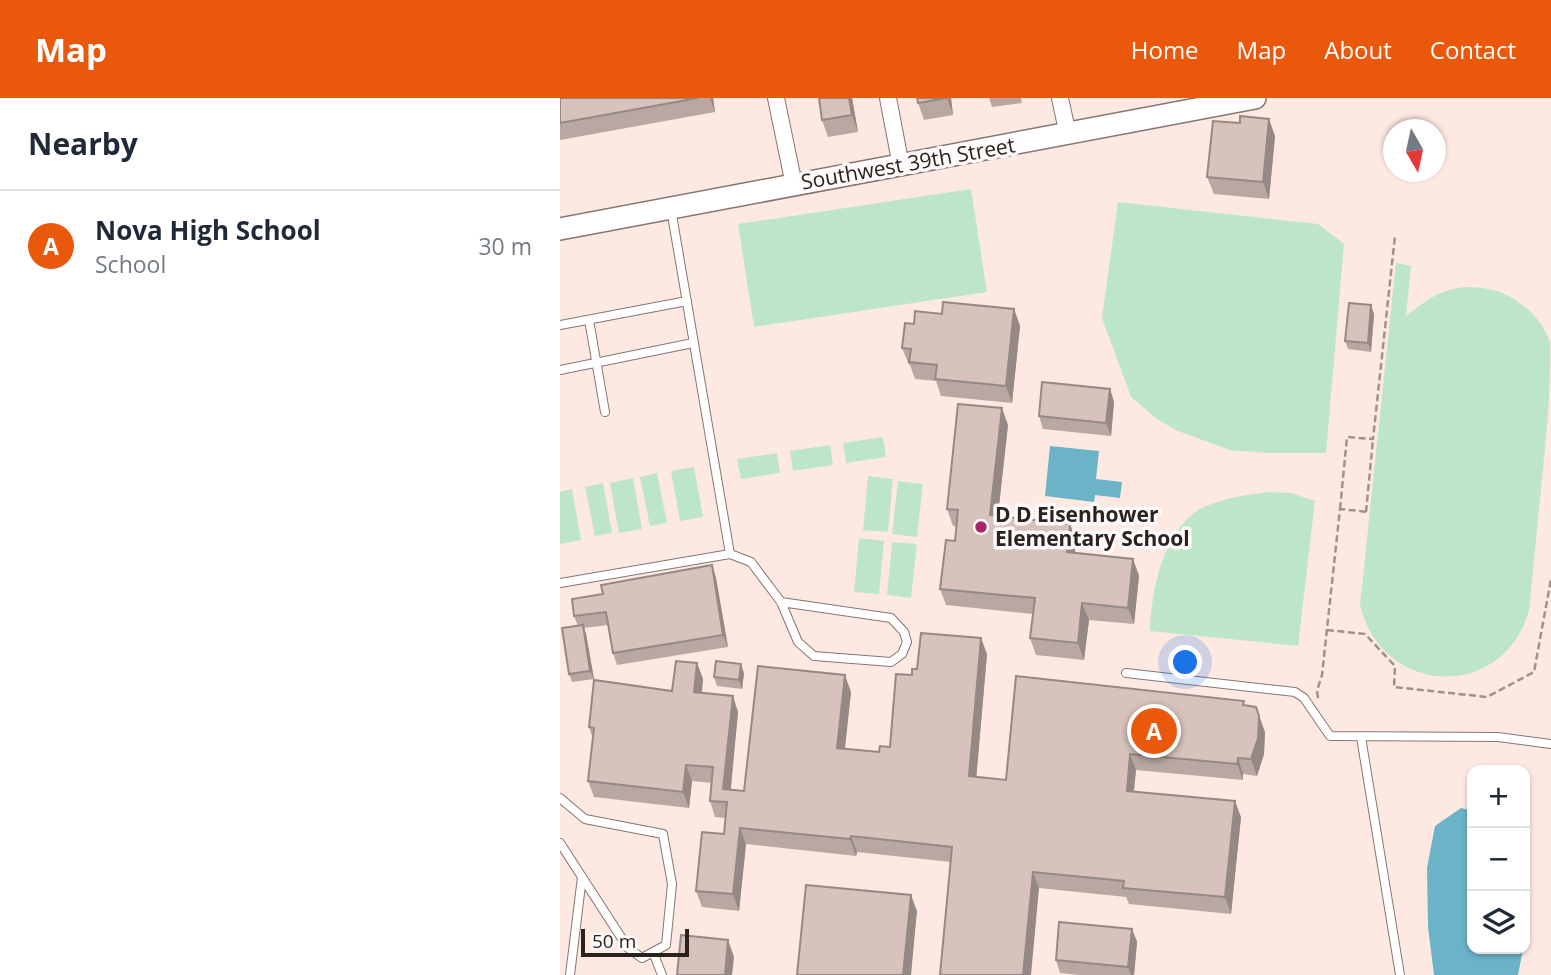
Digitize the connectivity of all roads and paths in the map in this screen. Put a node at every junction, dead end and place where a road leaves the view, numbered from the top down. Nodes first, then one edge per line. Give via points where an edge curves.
1 (776, 98) edge
2 (888, 98) edge
3 (1060, 98) edge
4 (1255, 98) edge
5 (1068, 135) junction
6 (901, 166) junction
7 (793, 185) junction
8 (671, 209) junction
9 (560, 229) edge
10 (1395, 236) dead end
11 (687, 301) junction
12 (589, 320) junction
13 (560, 325) edge
14 (693, 343) junction
15 (596, 362) junction
16 (560, 370) edge
17 (605, 412) dead end
18 (1373, 439) junction
19 (1340, 509) junction
20 (730, 554) junction
21 (1551, 579) edge
22 (560, 583) edge
23 (781, 602) junction
24 (1327, 629) junction
25 (1126, 673) dead end
26 (1319, 702) dead end
27 (1361, 737) junction
28 (1551, 744) edge
29 (560, 798) edge
30 (560, 843) edge
31 (582, 877) junction
32 (653, 952) junction
33 (570, 975) edge
34 (662, 975) edge
35 (1400, 975) edge

1 - 7 street
2 - 6 street
3 - 5 street
4 - 5 street, Southwest 39th Street
5 - 6 street, Southwest 39th Street
6 - 7 street, Southwest 39th Street
7 - 8 street, Southwest 39th Street
8 - 9 street, Southwest 39th Street
8 - 11 lane
10 - 18 path
11 - 12 lane
11 - 14 lane
12 - 13 lane
12 - 15 lane
14 - 15 lane
14 - 20 lane
15 - 16 lane
15 - 17 lane
18 - 19 path via 1347,437
18 - 19 path via 1367,512
19 - 24 path
20 - 22 lane
20 - 23 lane via 751,562
21 - 24 path via 1534,673 1488,697 1394,687 1395,666 1365,634
23 - 23 lane via 798,642 814,656 891,662 902,654 907,642 891,618
24 - 26 path
25 - 27 lane via 1295,692 1330,736
27 - 28 lane via 1499,737
27 - 35 lane
29 - 32 lane via 584,820 663,834 672,884 666,945
30 - 31 lane
31 - 32 lane via 628,948 642,958
31 - 33 lane
32 - 34 lane

